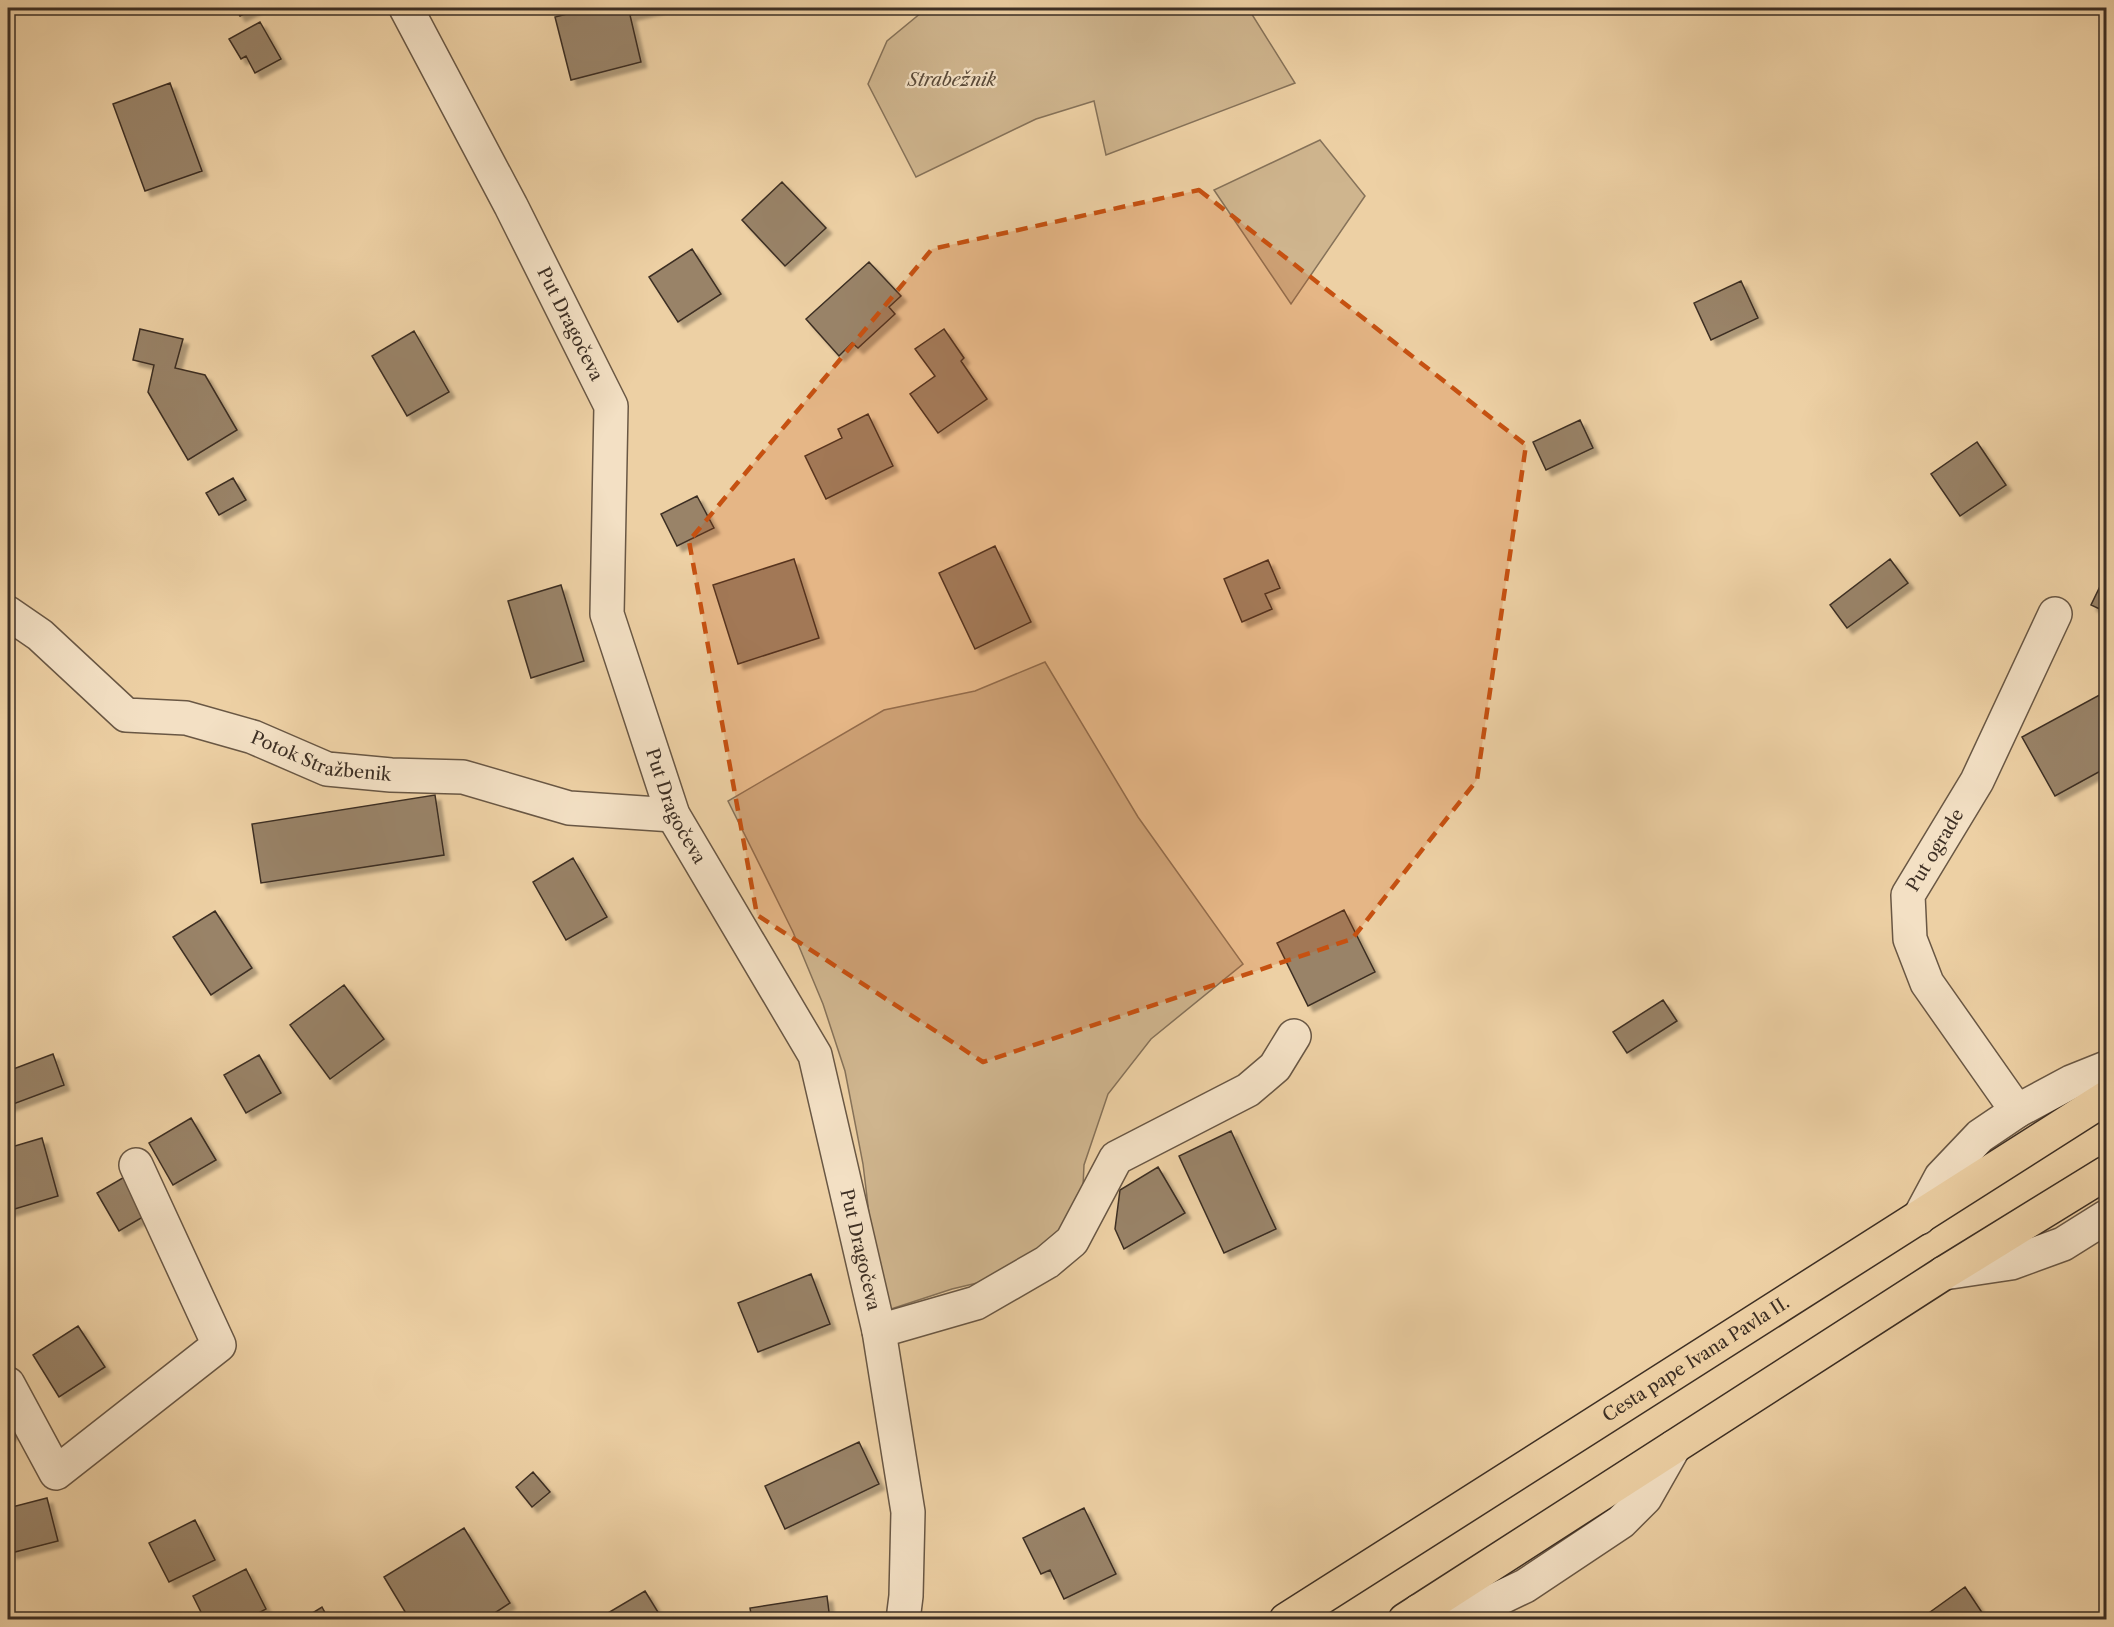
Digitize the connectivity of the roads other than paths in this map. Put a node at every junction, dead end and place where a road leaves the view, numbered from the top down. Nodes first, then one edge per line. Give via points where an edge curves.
1 (406, 8) edge
2 (8, 613) edge
3 (2055, 614) dead end
4 (673, 815) junction
5 (1294, 1036) dead end
6 (2106, 1068) edge
7 (2106, 1098) edge
8 (2017, 1111) junction
9 (136, 1165) dead end
10 (2106, 1173) edge
11 (2106, 1217) edge
12 (1919, 1218) junction
13 (1944, 1273) junction
14 (879, 1331) junction
15 (8, 1384) edge
16 (1412, 1615) edge
17 (903, 1620) edge
18 (1286, 1620) edge

1 - 4 street, Put Dragočeva via 611,406 607,614
2 - 4 street, Potok Stražbenik via 40,635 126,715 186,718 252,737 327,769 463,777 569,808
3 - 8 street, Put ograde via 1977,781 1908,894 1911,939 1927,983
4 - 14 street, Put Dragočeva via 815,1055
5 - 14 street via 1275,1067 1248,1090 1116,1158 1072,1241 1047,1262 976,1303
6 - 8 street
7 - 12 main road, Cesta pape Ivana Pavla II.
8 - 12 street via 1980,1136 1941,1177
9 - 15 street via 219,1345 56,1473
10 - 13 main road
11 - 13 street via 2063,1244 2011,1263
12 - 18 main road, Cesta pape Ivana Pavla II.
13 - 16 main road
14 - 17 street, Put Dragočeva via 909,1512

